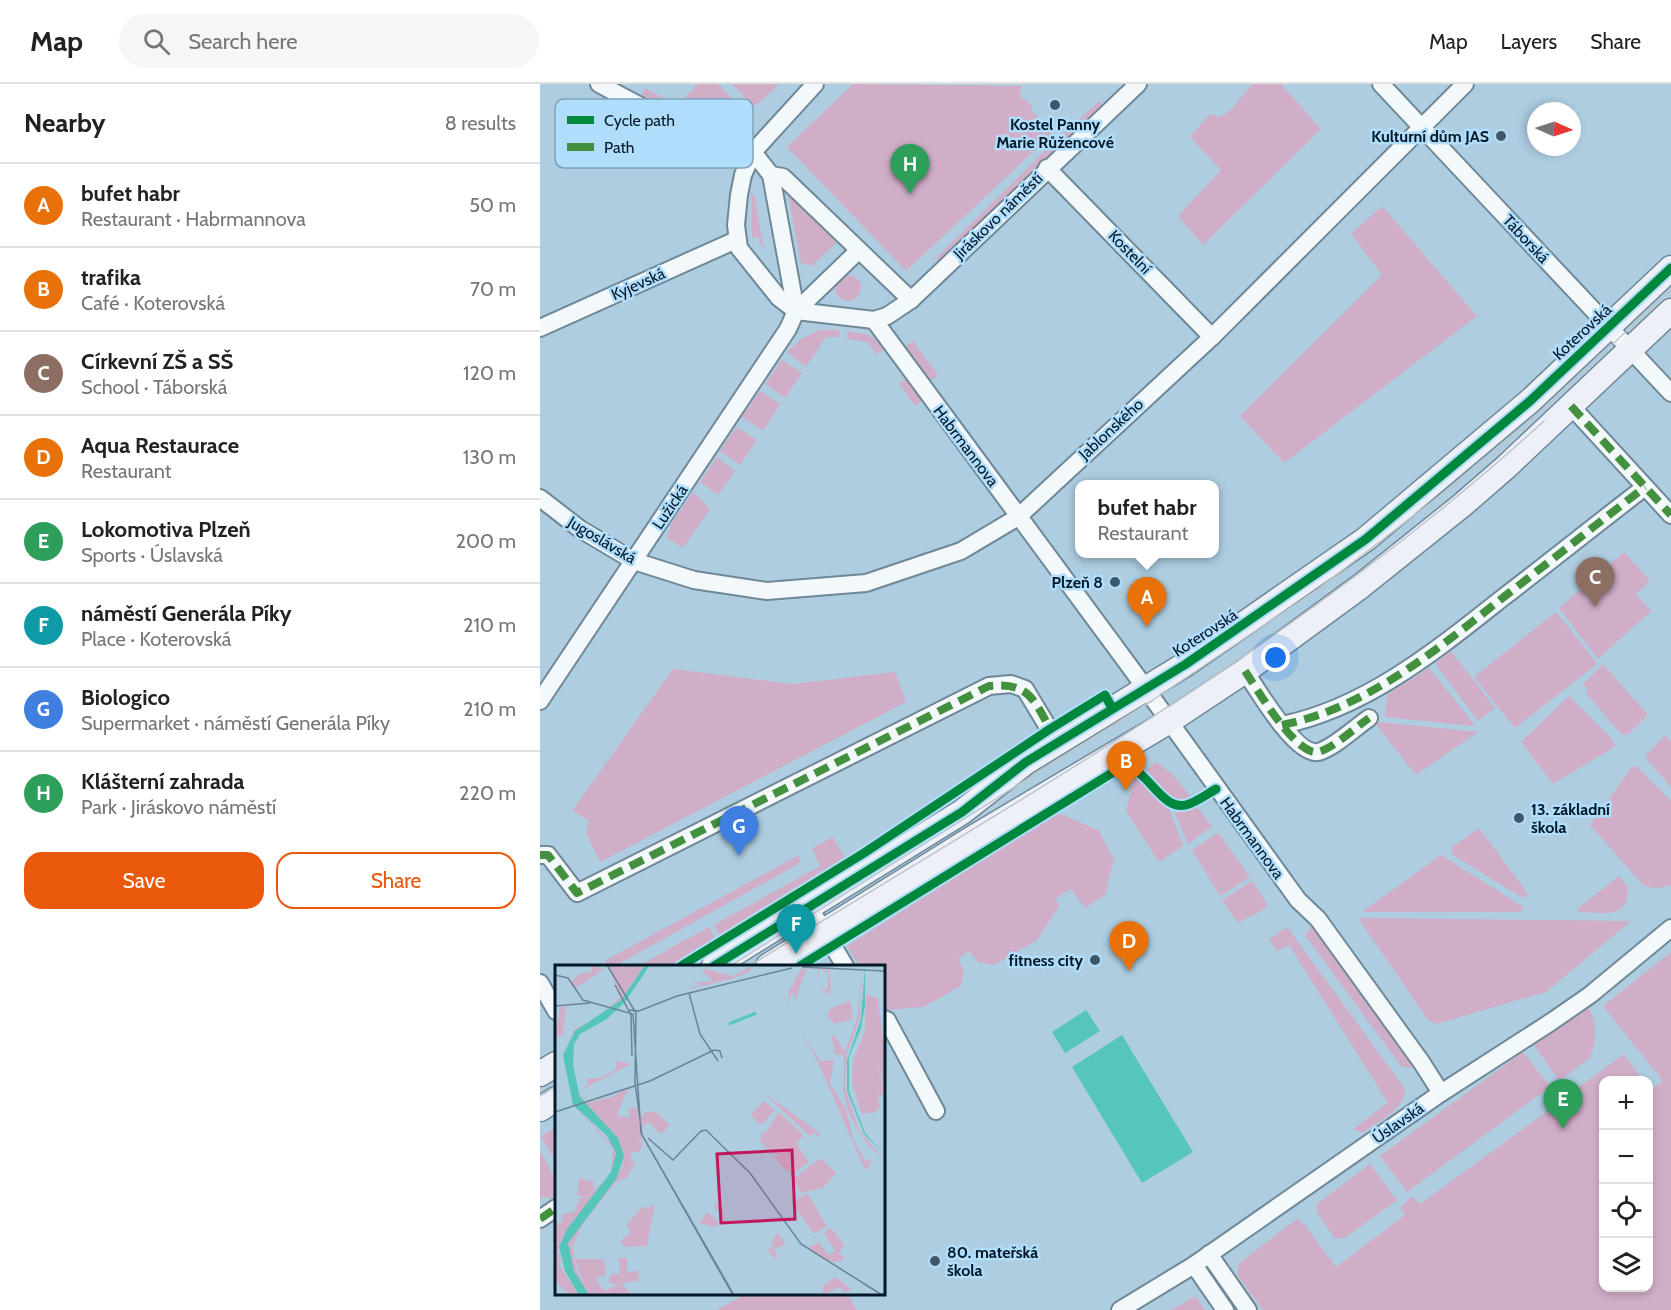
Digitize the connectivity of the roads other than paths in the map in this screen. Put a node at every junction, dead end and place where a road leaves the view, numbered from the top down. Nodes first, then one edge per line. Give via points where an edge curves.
1 (598, 84) edge
2 (815, 84) edge
3 (1138, 84) edge
4 (1381, 84) edge
5 (1465, 84) edge
6 (626, 99) edge
7 (1420, 126) junction
8 (753, 152) joint
9 (747, 168) edge
10 (1047, 168) junction
11 (771, 175) junction
12 (736, 240) junction
13 (858, 251) junction
14 (1671, 268) edge
15 (911, 300) junction
16 (796, 311) junction
17 (1671, 311) edge
18 (874, 320) junction
19 (1609, 327) junction
20 (540, 328) edge
21 (1212, 337) junction
22 (1630, 350) junction
23 (1671, 393) edge
24 (1571, 406) junction
25 (1645, 487) junction
26 (540, 498) edge
27 (1671, 515) edge
28 (1018, 517) junction
29 (634, 561) junction
30 (669, 572) joint
31 (1245, 670) junction
32 (1145, 688) junction
33 (540, 701) edge
34 (1369, 718) dead end
35 (1168, 722) junction
36 (1282, 725) junction
37 (1057, 742) junction
38 (540, 855) edge
39 (809, 907) junction
40 (1671, 928) edge
41 (824, 932) junction
42 (716, 965) edge
43 (770, 965) edge
44 (844, 965) edge
45 (540, 983) edge
46 (555, 1009) edge
47 (885, 1019) edge
48 (555, 1065) edge
49 (540, 1074) edge
50 (1441, 1093) junction
51 (555, 1100) edge
52 (540, 1109) edge
53 (936, 1111) dead end
54 (555, 1209) edge
55 (540, 1219) edge
56 (1209, 1254) junction
57 (1194, 1265) junction
58 (1120, 1310) edge
59 (1225, 1310) edge
60 (1248, 1310) edge

1 - 6 street
2 - 8 street
3 - 10 street, Jiráskovo náměstí
4 - 7 street, Táborská
5 - 7 street, Jablonského
7 - 19 street, Táborská
7 - 21 street, Jablonského
8 - 11 street
9 - 12 street via 741,185
10 - 15 street, Jiráskovo náměstí
10 - 21 street, Kostelní
11 - 13 street via 783,177
11 - 16 street
12 - 16 street via 750,264 779,298
12 - 20 street, Kyjevská
13 - 15 street
13 - 16 street
14 - 19 street, Koterovská
15 - 18 street, Jiráskovo náměstí
16 - 18 street
16 - 29 street, Lužická via 788,329
17 - 22 street
18 - 28 street, Habrmannova
19 - 22 street, Táborská
19 - 32 street, Koterovská via 1530,401 1366,539 1246,624
21 - 28 street, Jablonského
22 - 23 street, Táborská
22 - 24 street
24 - 25 street
24 - 31 street via 1452,513 1361,586
25 - 27 street
25 - 36 street via 1427,657 1310,720
26 - 29 street, Jugoslávská via 580,529
28 - 30 street, Jablonského via 961,551 866,584 767,591 694,580
28 - 32 street, Habrmannova
29 - 30 street, Jugoslávská
29 - 33 street, Lužická
31 - 35 street
31 - 36 street
32 - 35 street, Habrmannova
32 - 37 street, Koterovská
34 - 36 street via 1314,753 1300,747
35 - 41 street
35 - 50 street, Habrmannova via 1298,900 1318,920
37 - 38 street via 1025,689 1011,684 990,686 577,892 548,855
37 - 39 street, Koterovská via 962,812
39 - 41 street
39 - 42 street, Koterovská
40 - 50 street, Úslavská via 1590,995
41 - 43 street
41 - 44 street
45 - 46 street
47 - 53 street
48 - 49 street
50 - 56 street, Úslavská
51 - 52 street
54 - 55 street
56 - 57 street, Úslavská
56 - 60 street
57 - 58 street, Úslavská
57 - 59 street

